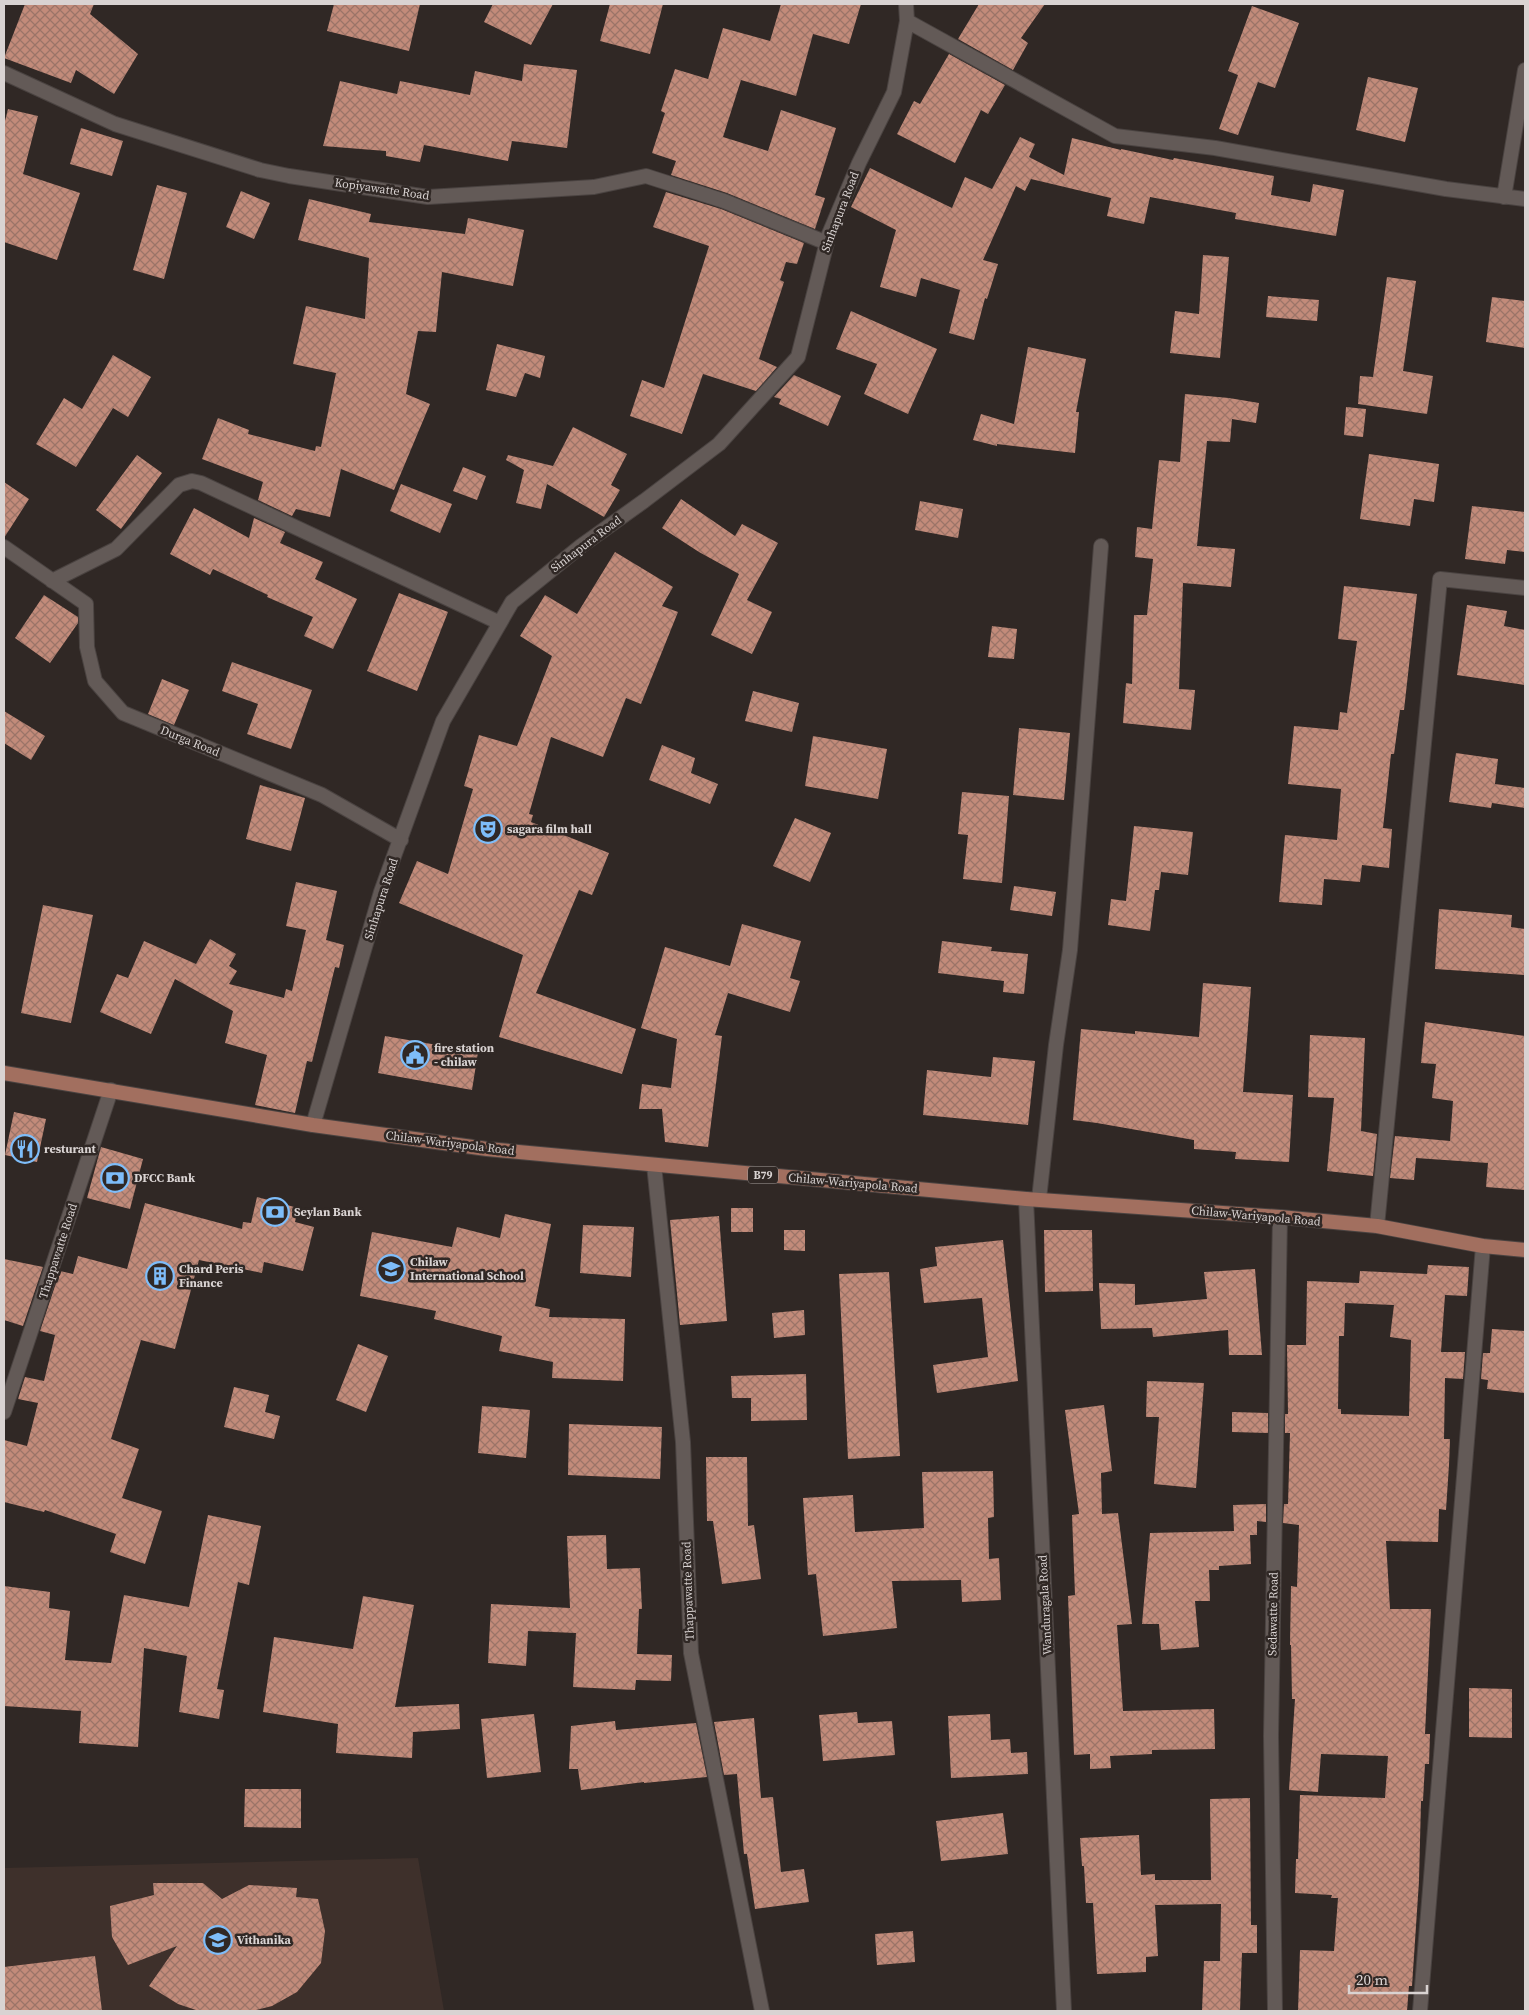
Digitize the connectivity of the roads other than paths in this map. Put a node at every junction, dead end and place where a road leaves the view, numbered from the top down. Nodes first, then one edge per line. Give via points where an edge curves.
1 (906, 4) edge
2 (907, 21) junction
3 (1525, 70) edge
4 (4, 73) edge
5 (1504, 197) junction
6 (1525, 199) edge
7 (827, 243) junction
8 (1101, 546) dead end
9 (4, 547) edge
10 (52, 581) junction
11 (1525, 588) edge
12 (500, 623) junction
13 (401, 840) junction
14 (4, 1073) edge
15 (111, 1090) junction
16 (313, 1125) junction
17 (654, 1165) junction
18 (1032, 1199) junction
19 (1280, 1217) junction
20 (1377, 1226) junction
21 (1483, 1246) junction
22 (1525, 1250) edge
23 (4, 1412) edge
24 (762, 2011) edge
25 (1064, 2011) edge
26 (1275, 2011) edge
27 (1420, 2011) edge

1 - 2 street, Sinhapura Road
2 - 5 street via 1115,136 1214,148
2 - 7 street, Sinhapura Road via 894,92 859,164
3 - 5 street
4 - 7 street, Kopiyawatte Road via 115,124 260,170 289,176 428,197 594,187 646,176 724,201
5 - 6 street
7 - 12 street, Sinhapura Road via 798,357 720,444 581,546 512,602
8 - 18 street, Wanduragala Road via 1070,950
9 - 10 street
10 - 12 street via 116,549 179,485 192,481
10 - 13 street, Durga Road via 86,604 87,647 95,681 123,713 322,795
11 - 20 street via 1440,579
12 - 13 street, Sinhapura Road via 443,721
13 - 16 street, Sinhapura Road via 382,892
14 - 15 main road, Chilaw-Wariyapola Road / B79
15 - 16 main road, Chilaw-Wariyapola Road / B79
15 - 23 street, Thappawatte Road
16 - 17 main road, Chilaw-Wariyapola Road / B79 via 487,1149
17 - 18 main road, Chilaw-Wariyapola Road / B79
17 - 24 street, Thappawatte Road via 683,1442 690,1652
18 - 19 main road, Chilaw-Wariyapola Road / B79
18 - 25 street, Wanduragala Road
19 - 20 main road, Chilaw-Wariyapola Road / B79
19 - 26 street, Sedawatte Road via 1271,1736
20 - 21 main road, Chilaw-Wariyapola Road / B79
21 - 22 main road, Chilaw-Wariyapola Road / B79
21 - 27 street

